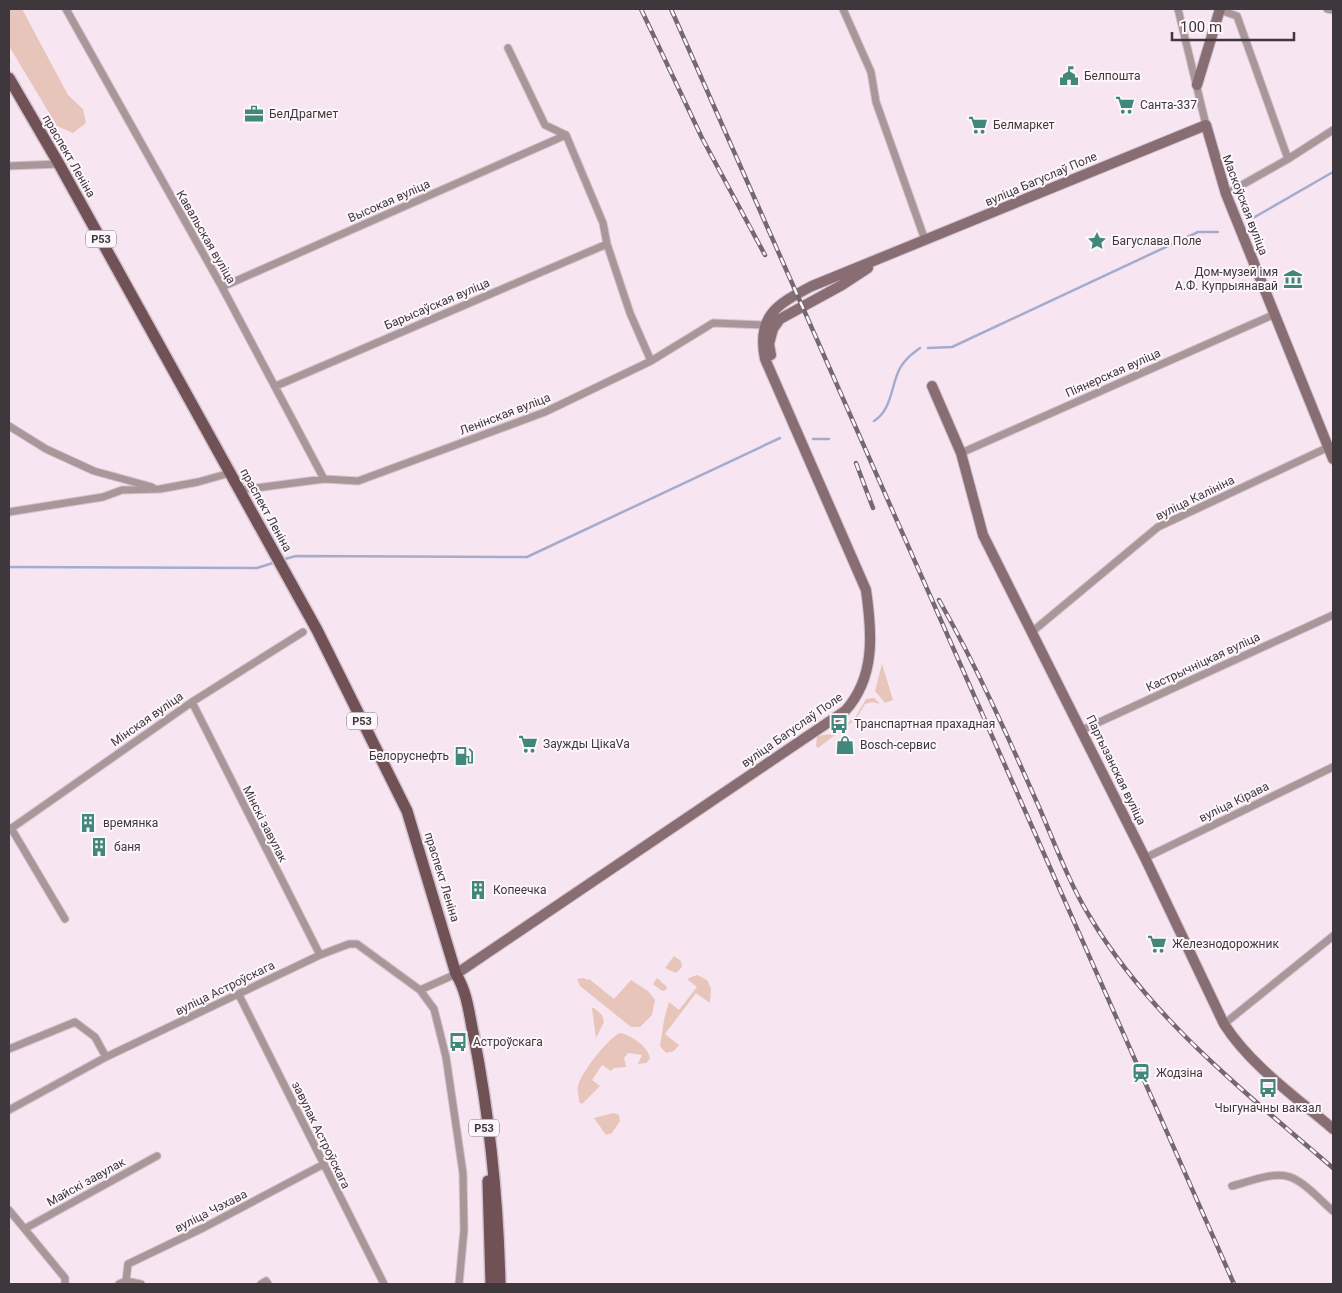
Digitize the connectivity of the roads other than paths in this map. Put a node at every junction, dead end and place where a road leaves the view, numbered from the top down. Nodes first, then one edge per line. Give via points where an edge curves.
1 (66, 9) edge
2 (843, 9) edge
3 (1178, 9) edge
4 (1220, 9) edge
5 (1327, 9) edge
6 (1333, 10) edge
7 (508, 48) dead end
8 (9, 78) edge
9 (1197, 85) junction
10 (1206, 125) junction
11 (1333, 130) edge
12 (566, 135) junction
13 (1288, 159) junction
14 (59, 164) junction
15 (9, 166) edge
16 (1226, 194) junction
17 (925, 240) junction
18 (607, 244) junction
19 (885, 256) junction
20 (222, 287) junction
21 (1275, 314) junction
22 (765, 326) junction
23 (651, 361) junction
24 (774, 376) junction
25 (276, 386) junction
26 (932, 386) dead end
27 (9, 426) edge
28 (1330, 445) edge
29 (961, 453) junction
30 (1333, 459) edge
31 (230, 473) junction
32 (324, 479) junction
33 (160, 489) junction
34 (240, 490) junction
35 (9, 512) edge
36 (1333, 615) edge
37 (1033, 631) junction
38 (303, 632) dead end
39 (192, 702) junction
40 (1082, 730) junction
41 (1333, 767) edge
42 (10, 829) edge
43 (1145, 858) junction
44 (65, 919) dead end
45 (1333, 936) edge
46 (320, 955) junction
47 (456, 974) junction
48 (420, 990) junction
49 (239, 995) junction
50 (1224, 1024) junction
51 (9, 1049) edge
52 (106, 1057) junction
53 (9, 1110) edge
54 (1333, 1129) edge
55 (156, 1156) dead end
56 (324, 1164) junction
57 (1232, 1186) dead end
58 (9, 1210) edge
59 (1333, 1211) edge
60 (26, 1228) junction
61 (123, 1283) edge
62 (65, 1284) edge
63 (141, 1284) edge
64 (384, 1284) edge
65 (459, 1284) edge
66 (491, 1284) edge
67 (500, 1284) edge

1 - 20 street, Кавальская вуліца
2 - 17 street via 871,72 876,102
3 - 9 street
4 - 9 main road
4 - 13 street via 1236,16
5 - 6 street
7 - 12 street via 545,125
8 - 14 main road, праспект Леніна / Р53
9 - 10 street
10 - 16 main road, Маскоўская вуліца
10 - 17 main road, вуліца Багуслаў Поле
11 - 13 street
12 - 18 street via 603,223
12 - 20 street, Высокая вуліца
13 - 16 street
14 - 15 street
14 - 31 main road, праспект Леніна / Р53
16 - 21 main road, Маскоўская вуліца
17 - 19 main road, вуліца Багуслаў Поле
18 - 23 street via 630,313
18 - 25 street, Барысаўская вуліца
19 - 22 main road, вуліца Багуслаў Поле via 782,301 768,315
19 - 24 main road, вуліца Багуслаў Поле via 842,286 780,320 773,329 769,344
20 - 25 street, Кавальская вуліца
21 - 28 main road, Маскоўская вуліца
21 - 29 street, Піянерская вуліца
22 - 23 street, Ленінская вуліца via 713,323
22 - 24 main road, вуліца Багуслаў Поле via 762,345
23 - 32 street, Ленінская вуліца via 545,412 368,478 358,481
24 - 47 main road, вуліца Багуслаў Поле via 806,457 866,590 871,625 869,660 862,686 845,711
25 - 32 street, Кавальская вуліца
26 - 29 main road, Партызанская вуліца
27 - 33 street via 94,472
28 - 30 main road, Маскоўская вуліца
28 - 37 street, вуліца Калініна via 1158,527
29 - 37 main road, Партызанская вуліца via 983,535
31 - 33 street
31 - 34 main road, праспект Леніна / Р53
32 - 34 street, Ленінская вуліца
33 - 35 street via 122,490 103,497
34 - 47 main road, праспект Леніна / Р53 via 318,630 407,811
36 - 40 street, Кастрычніцкая вуліца
37 - 40 main road, Партызанская вуліца
38 - 39 street, Мінская вуліца
39 - 42 street, Мінская вуліца
39 - 46 street, Мінскі завулак
40 - 43 main road, Партызанская вуліца
41 - 43 street, вуліца Кірава
42 - 44 street
43 - 50 main road, Партызанская вуліца
45 - 50 street
46 - 48 street, вуліца Астроўскага via 357,944
46 - 49 street, вуліца Астроўскага
47 - 48 street
47 - 66 main road, праспект Леніна / Р53 via 456,989 468,1035 485,1139
47 - 67 main road, праспект Леніна / Р53 via 465,989 490,1127
48 - 65 street via 434,1009 446,1057 462,1164 464,1230
49 - 52 street, вуліца Астроўскага
49 - 56 street, завулак Астроўскага
50 - 54 main road, Партызанская вуліца via 1235,1042
51 - 52 street via 75,1022 95,1037
52 - 53 street, вуліца Астроўскага
55 - 60 street, Майскі завулак
56 - 61 street, вуліца Чэхава via 128,1264
56 - 64 street, завулак Астроўскага
57 - 59 street via 1278,1175 1288,1176
58 - 60 street
60 - 62 street via 65,1278
61 - 63 street

